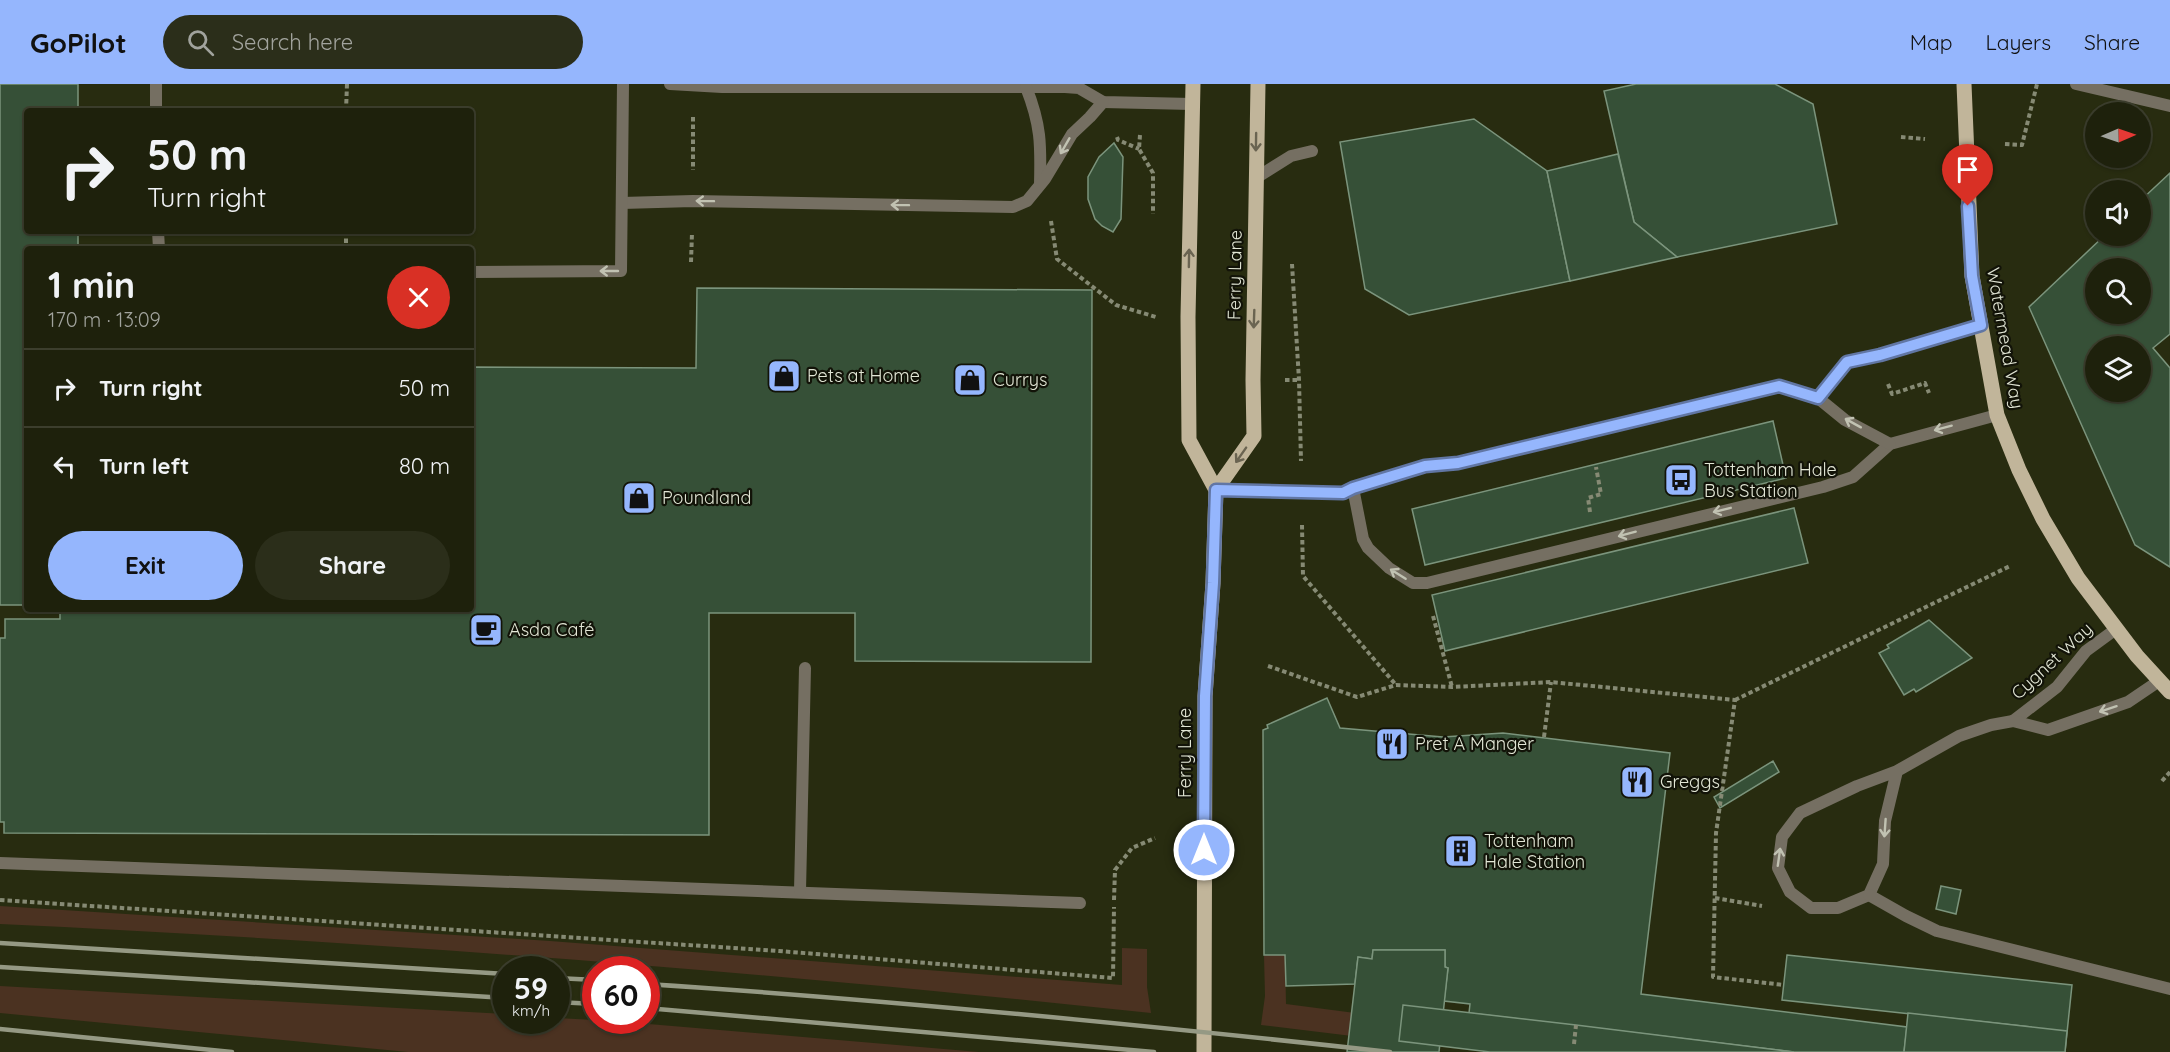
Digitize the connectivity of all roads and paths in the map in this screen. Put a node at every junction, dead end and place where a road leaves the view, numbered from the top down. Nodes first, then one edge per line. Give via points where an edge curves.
1 (156, 84) edge
2 (347, 84) edge
3 (622, 84) edge
4 (670, 84) edge
5 (1193, 84) edge
6 (1258, 84) edge
7 (1964, 84) edge
8 (2037, 84) edge
9 (2076, 84) edge
10 (760, 85) edge
11 (1026, 87) junction
12 (1103, 102) junction
13 (1192, 104) junction
14 (2170, 106) edge
15 (693, 107) dead end
16 (156, 108) edge
17 (346, 108) edge
18 (1140, 134) dead end
19 (1117, 135) dead end
20 (1901, 137) dead end
21 (1925, 139) dead end
22 (2005, 144) dead end
23 (1139, 149) junction
24 (1312, 151) dead end
25 (1256, 178) junction
26 (693, 179) dead end
27 (1042, 181) junction
28 (622, 203) junction
29 (1153, 221) dead end
30 (693, 226) dead end
31 (346, 234) edge
32 (346, 243) dead end
33 (1291, 258) dead end
34 (692, 262) dead end
35 (474, 272) edge
36 (1155, 305) dead end
37 (1981, 325) junction
38 (1888, 383) dead end
39 (1929, 393) dead end
40 (1818, 398) junction
41 (1997, 415) junction
42 (1300, 424) dead end
43 (1890, 444) junction
44 (1596, 467) dead end
45 (1353, 488) junction
46 (1216, 490) junction
47 (1591, 516) dead end
48 (1302, 545) dead end
49 (2010, 566) dead end
50 (1427, 583) junction
51 (2116, 629) junction
52 (1268, 666) dead end
53 (805, 668) dead end
54 (1551, 682) junction
55 (1396, 685) junction
56 (1452, 687) junction
57 (2164, 687) edge
58 (1735, 700) junction
59 (2013, 721) junction
60 (1544, 738) dead end
61 (1897, 771) junction
62 (2170, 772) edge
63 (2162, 781) dead end
64 (1155, 838) dead end
65 (0, 863) edge
66 (800, 891) junction
67 (1869, 895) junction
68 (0, 900) edge
69 (1080, 903) dead end
70 (1784, 985) dead end
71 (2170, 989) edge
72 (1576, 1026) dead end
73 (1574, 1044) dead end
74 (1204, 1052) edge

1 - 16 street
2 - 17 path
3 - 28 street
4 - 10 street
5 - 13 main road
6 -> 25 main road, Ferry Lane
7 - 37 main road, Watermead Way via 1972,276
8 - 22 path via 2022,145
9 - 14 street
10 - 11 street
11 - 12 street via 1079,88
11 - 27 street via 1041,138
12 - 13 street
12 -> 27 street via 1072,134
46 -> 13 main road via 1189,440
15 - 26 path
18 - 23 path
19 - 23 path via 1118,140
20 - 21 path
23 - 29 path via 1153,173
24 - 25 street via 1291,156
25 -> 46 main road, Ferry Lane via 1254,436
27 -> 28 street via 1026,201 1013,207
27 - 36 path via 1057,259 1116,305 1155,317
28 -> 35 street via 621,270
30 - 34 path
31 - 32 path
33 - 42 path
37 - 40 street via 1847,362
37 - 41 main road, Watermead Way
38 - 39 path via 1892,394 1925,383
43 -> 40 street via 1845,420
40 - 45 street via 1779,386 1458,463 1425,466
41 -> 43 street
41 - 51 main road, Watermead Way via 2043,519
43 -> 50 street via 1853,477 1823,487
44 - 47 path via 1602,494 1588,498
45 - 46 street via 1343,493
50 -> 45 street via 1413,583 1368,548
46 - 74 main road, Ferry Lane via 1205,696
48 - 55 path via 1304,576
49 - 58 path
50 - 56 path
51 - 57 main road, Watermead Way
51 - 59 street, Cygnet Way via 2086,651 2057,687
52 - 55 path via 1357,697
53 - 66 street
54 - 56 path
54 - 58 path
54 - 60 path
55 - 56 path
57 -> 59 street, Cygnet Way via 2048,730
58 - 70 path via 1716,833 1713,977
59 - 61 street, Cygnet Way via 1959,736
61 -> 67 street via 1885,821 1883,864
67 -> 61 street, Cygnet Way via 1838,908 1810,908 1790,892 1778,868 1782,837 1800,813
62 - 63 path
64 - 68 path via 1132,848 1115,870 1113,978 734,948
65 - 66 street
66 - 69 street
67 - 71 street via 1937,931
72 - 73 path

